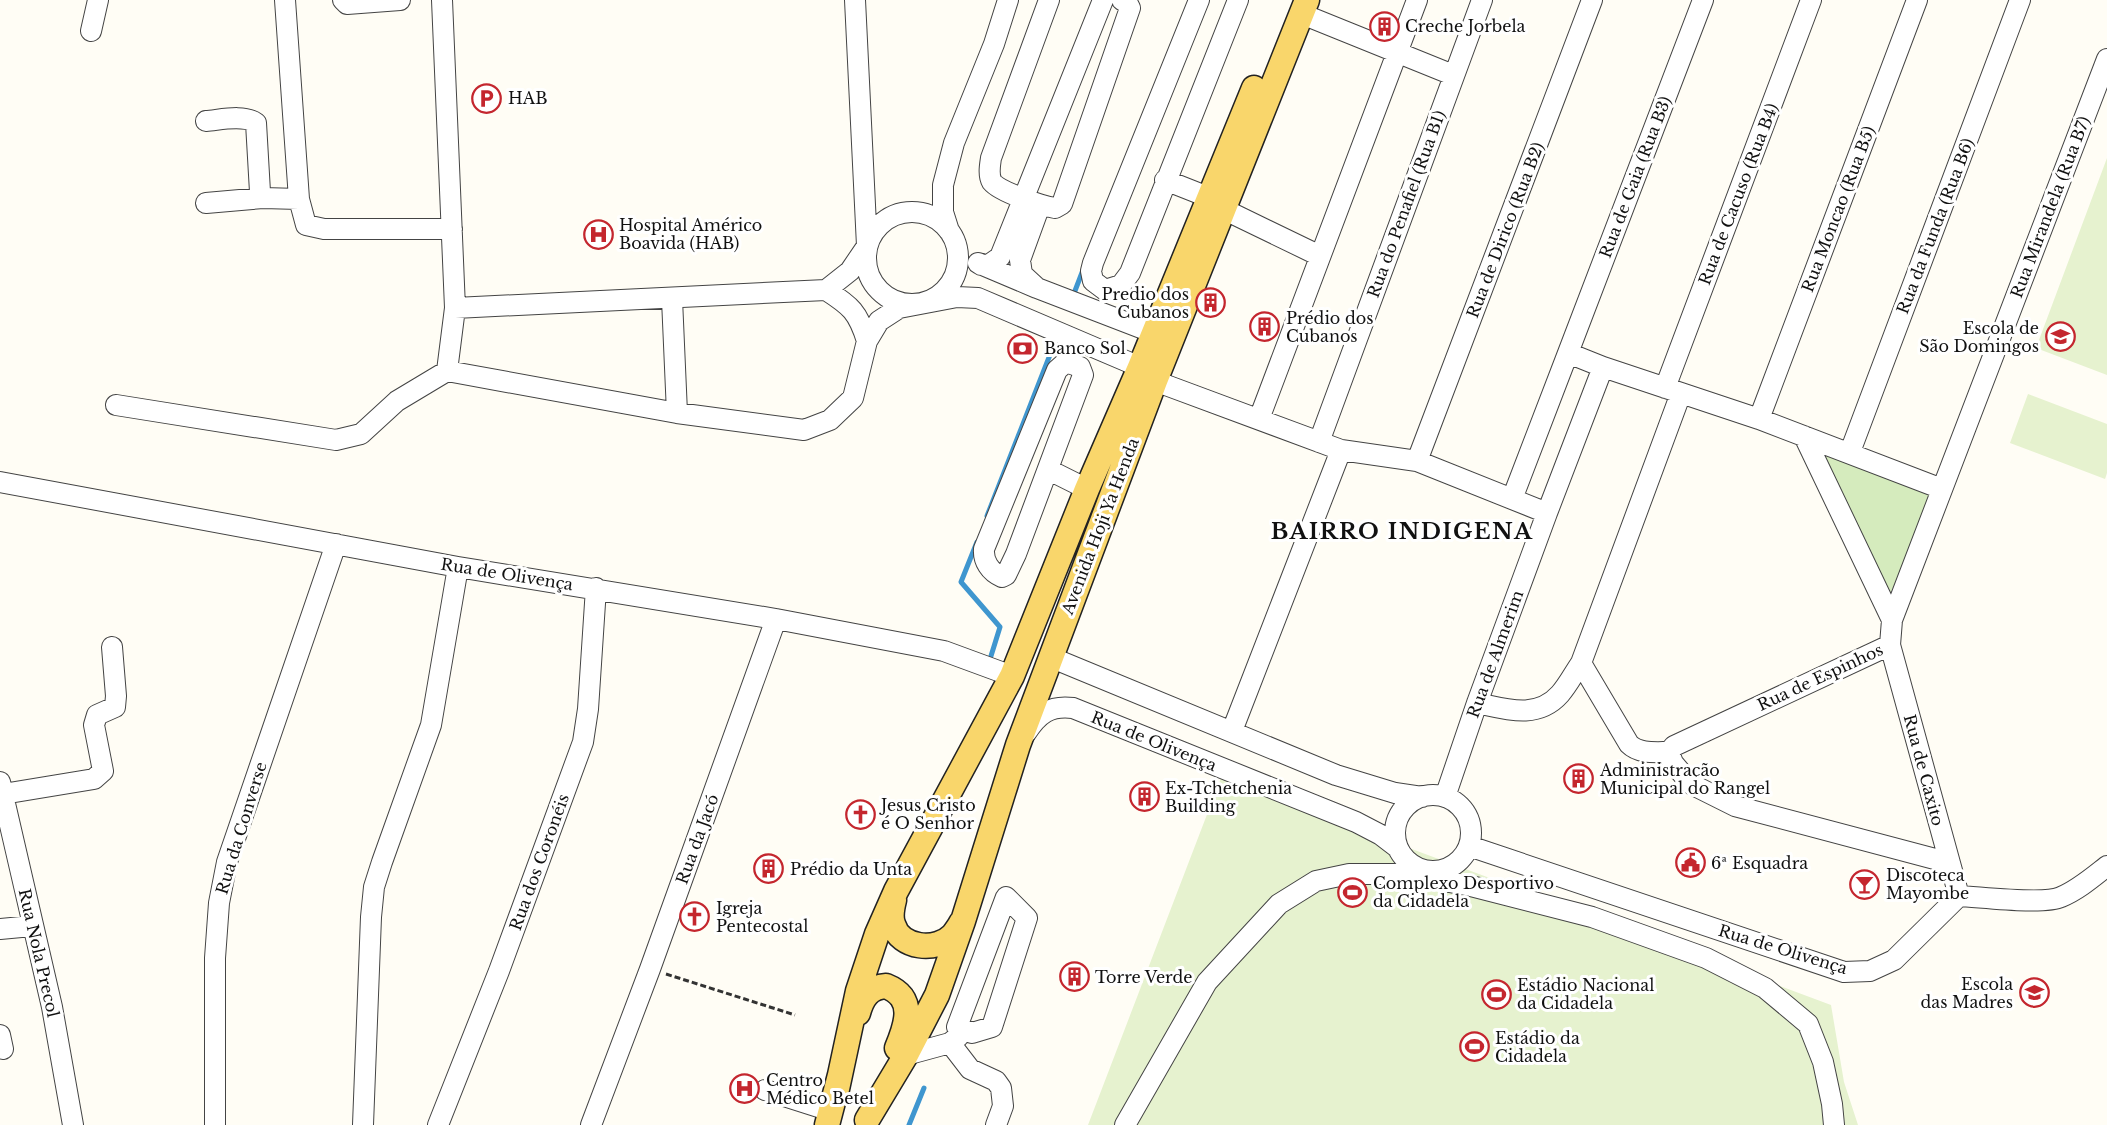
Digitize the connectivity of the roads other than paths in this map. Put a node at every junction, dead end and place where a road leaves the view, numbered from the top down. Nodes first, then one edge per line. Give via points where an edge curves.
1 (98, 0) edge
2 (285, 0) edge
3 (344, 0) edge
4 (400, 0) edge
5 (442, 0) edge
6 (855, 0) edge
7 (1008, 0) edge
8 (1049, 0) edge
9 (1103, 0) edge
10 (1122, 0) edge
11 (1199, 0) edge
12 (1238, 0) edge
13 (1417, 0) edge
14 (1482, 0) edge
15 (1592, 0) edge
16 (1703, 0) edge
17 (1812, 0) edge
18 (1917, 0) edge
19 (2020, 0) edge
20 (1300, 5) edge
21 (91, 31) dead end
22 (1397, 52) junction
23 (2107, 59) edge
24 (1453, 75) junction
25 (206, 121) dead end
26 (1165, 180) junction
27 (263, 198) junction
28 (299, 199) junction
29 (1031, 201) junction
30 (206, 203) dead end
31 (1215, 203) junction
32 (452, 228) junction
33 (952, 236) junction
34 (867, 246) junction
35 (1320, 256) junction
36 (981, 265) junction
37 (1036, 288) junction
38 (826, 290) junction
39 (672, 298) junction
40 (926, 303) junction
41 (455, 308) junction
42 (1154, 333) junction
43 (867, 340) junction
44 (1568, 353) junction
45 (1604, 367) junction
46 (447, 371) junction
47 (1148, 374) junction
48 (1673, 391) junction
49 (116, 405) dead end
50 (677, 413) junction
51 (1259, 419) junction
52 (1759, 419) junction
53 (1804, 436) junction
54 (1319, 442) junction
55 (1341, 450) junction
56 (1850, 452) junction
57 (1418, 461) junction
58 (1049, 470) junction
59 (0, 482) edge
60 (1087, 489) junction
61 (1942, 489) junction
62 (1512, 499) junction
63 (1547, 513) junction
64 (336, 544) junction
65 (458, 567) junction
66 (596, 588) junction
67 (776, 620) junction
68 (1892, 620) junction
69 (1890, 645) junction
70 (112, 647) dead end
71 (1050, 657) junction
72 (1581, 663) junction
73 (1012, 676) junction
74 (1477, 704) junction
75 (1232, 731) junction
76 (1018, 745) junction
77 (1669, 753) junction
78 (2, 788) edge
79 (1422, 796) junction
80 (1444, 797) junction
81 (1469, 846) junction
82 (1398, 848) junction
83 (1950, 862) junction
84 (2107, 866) edge
85 (896, 891) junction
86 (1959, 896) junction
87 (963, 921) junction
88 (32, 926) junction
89 (0, 929) edge
90 (966, 1030) junction
91 (950, 1043) junction
92 (906, 1055) junction
93 (765, 1090) dead end
94 (831, 1108) edge
95 (866, 1123) edge
96 (73, 1125) edge
97 (214, 1125) edge
98 (363, 1125) edge
99 (438, 1125) edge
100 (591, 1125) edge
101 (996, 1125) edge
102 (1125, 1125) edge
103 (1834, 1125) edge

1 - 21 street
2 - 28 street
3 - 4 street via 347,4
5 - 32 street
6 - 34 street
7 - 33 street via 954,143 944,185 943,212
8 - 29 street via 991,158 992,181
9 - 29 street
10 - 29 street via 1130,8 1062,204 1055,208
11 - 26 street via 1093,263 1093,281 1105,290 1121,285 1130,273
12 - 26 street
13 - 22 street
14 - 24 street, Rua do Penafiel (Rua B1)
15 - 57 street, Rua de Dirico (Rua B2)
16 - 44 street, Rua de Gaia (Rua B3)
17 - 48 street, Rua de Cacuso (Rua B4)
18 - 52 street, Rua Moncao (Rua B5)
19 - 56 street, Rua da Funda (Rua B6)
20 - 22 street
20 - 31 main road, Avenida Hoji Ya Henda
22 - 24 street
22 - 35 street
23 - 61 street, Rua Mirandela (Rua B7)
24 - 54 street, Rua do Penafiel (Rua B1)
25 - 27 street via 242,119 256,123
26 - 31 street
27 - 28 street
27 - 30 street
28 - 32 street via 306,225 324,230
29 - 36 street via 1000,257
29 - 37 street via 1020,260 1022,274
31 - 35 street
31 - 42 main road, Avenida Hoji Ya Henda
31 - 47 main road, Avenida Hoji Ya Henda
32 - 41 street
33 - 34 street via 938,220 911,212 895,215 880,225
33 - 36 street via 964,253
33 - 40 street via 957,269 940,295
34 - 38 street via 850,271
34 - 40 street via 870,278 879,292 905,304
35 - 51 street
36 - 37 street
37 - 42 street
38 - 39 street
38 - 43 street via 848,304 861,321
39 - 41 street
39 - 50 street
40 - 43 street via 899,308 879,321
40 - 47 street via 957,297 978,298
41 - 46 street
42 - 47 main road, Avenida Hoji Ya Henda
43 - 50 street via 853,398 830,420 812,427 794,429
44 - 45 street
44 - 62 street, Rua de Gaia (Rua B3)
45 - 48 street
45 - 63 street, Rua de Almerim
46 - 49 street via 397,401 361,434 342,440
46 - 50 street
47 - 51 street
47 - 60 main road, Avenida Hoji Ya Henda
47 - 71 main road, Avenida Hoji Ya Henda
48 - 52 street
48 - 72 street, Rua de Cacuso (Rua B4)
51 - 54 street
52 - 53 street
53 - 56 street
53 - 68 street
54 - 55 street
55 - 57 street
55 - 75 street
56 - 61 street
57 - 62 street
58 - 58 street via 1083,375 1080,367 1066,362 1057,369 984,549 983,557 997,575 1006,575
58 - 60 street
59 - 64 street, Rua de Olivença
60 - 73 main road, Avenida Hoji Ya Henda
61 - 68 street, Rua de Espinhos
62 - 63 street
63 - 74 street, Rua de Almerim
64 - 65 street, Rua de Olivença
64 - 97 street, Rua da Converse via 227,862 214,958
65 - 66 street, Rua de Olivença
65 - 98 street via 431,725 374,887
66 - 67 street, Rua de Olivença
66 - 99 street, Rua dos Coronéis via 583,742
67 - 73 street, Rua de Olivença via 944,651
67 - 100 street, Rua da Jacó
68 - 69 street, Rua de Espinhos
69 - 77 street, Rua de Espinhos via 1674,746
69 - 83 street, Rua de Caxito
70 - 78 street via 115,707 97,715 94,725 103,771 94,779
71 - 75 street
71 - 76 main road, Avenida Hoji Ya Henda
72 - 74 street, Rua de Cacuso (Rua B4) via 1560,694 1536,710
72 - 77 street via 1629,744 1641,751
73 - 85 main road, Avenida Hoji Ya Henda
74 - 80 street, Rua de Almerim
75 - 79 street via 1366,786
76 - 82 street, Rua de Olivença via 1041,713 1061,706 1073,708 1356,822
76 - 87 main road, Avenida Hoji Ya Henda
77 - 83 street via 1691,784 1735,806
78 - 88 street, Rua Nola Precol
79 - 80 street
79 - 82 street via 1399,816 1395,830
80 - 81 street via 1455,802 1469,821
81 - 82 street via 1459,861 1441,870 1412,865
81 - 86 street, Rua de Olivença via 1844,972 1870,971 1894,960
83 - 86 street, Rua de Caxito
84 - 86 street via 2059,898
85 - 87 main road via 891,913 893,925 907,942 921,946 939,944 953,936
85 - 94 main road, Avenida Hoji Ya Henda via 858,991
87 - 92 main road, Avenida Hoji Ya Henda via 937,995
88 - 89 street
88 - 96 street, Rua Nola Precol via 52,1007
90 - 90 street via 972,1033 992,1027 1027,918 1006,897 957,1027
90 - 91 street
91 - 92 street
91 - 101 street via 970,1069 996,1081 1001,1088 1003,1106
92 - 95 main road, Avenida Hoji Ya Henda
93 - 94 street
94 - 95 main road via 860,1005 873,989 893,989 905,1001 905,1026
102 - 103 street via 1207,982 1280,904 1317,881 1349,874 1406,874 1470,885 1592,917 1706,958 1765,988 1808,1024 1823,1062

